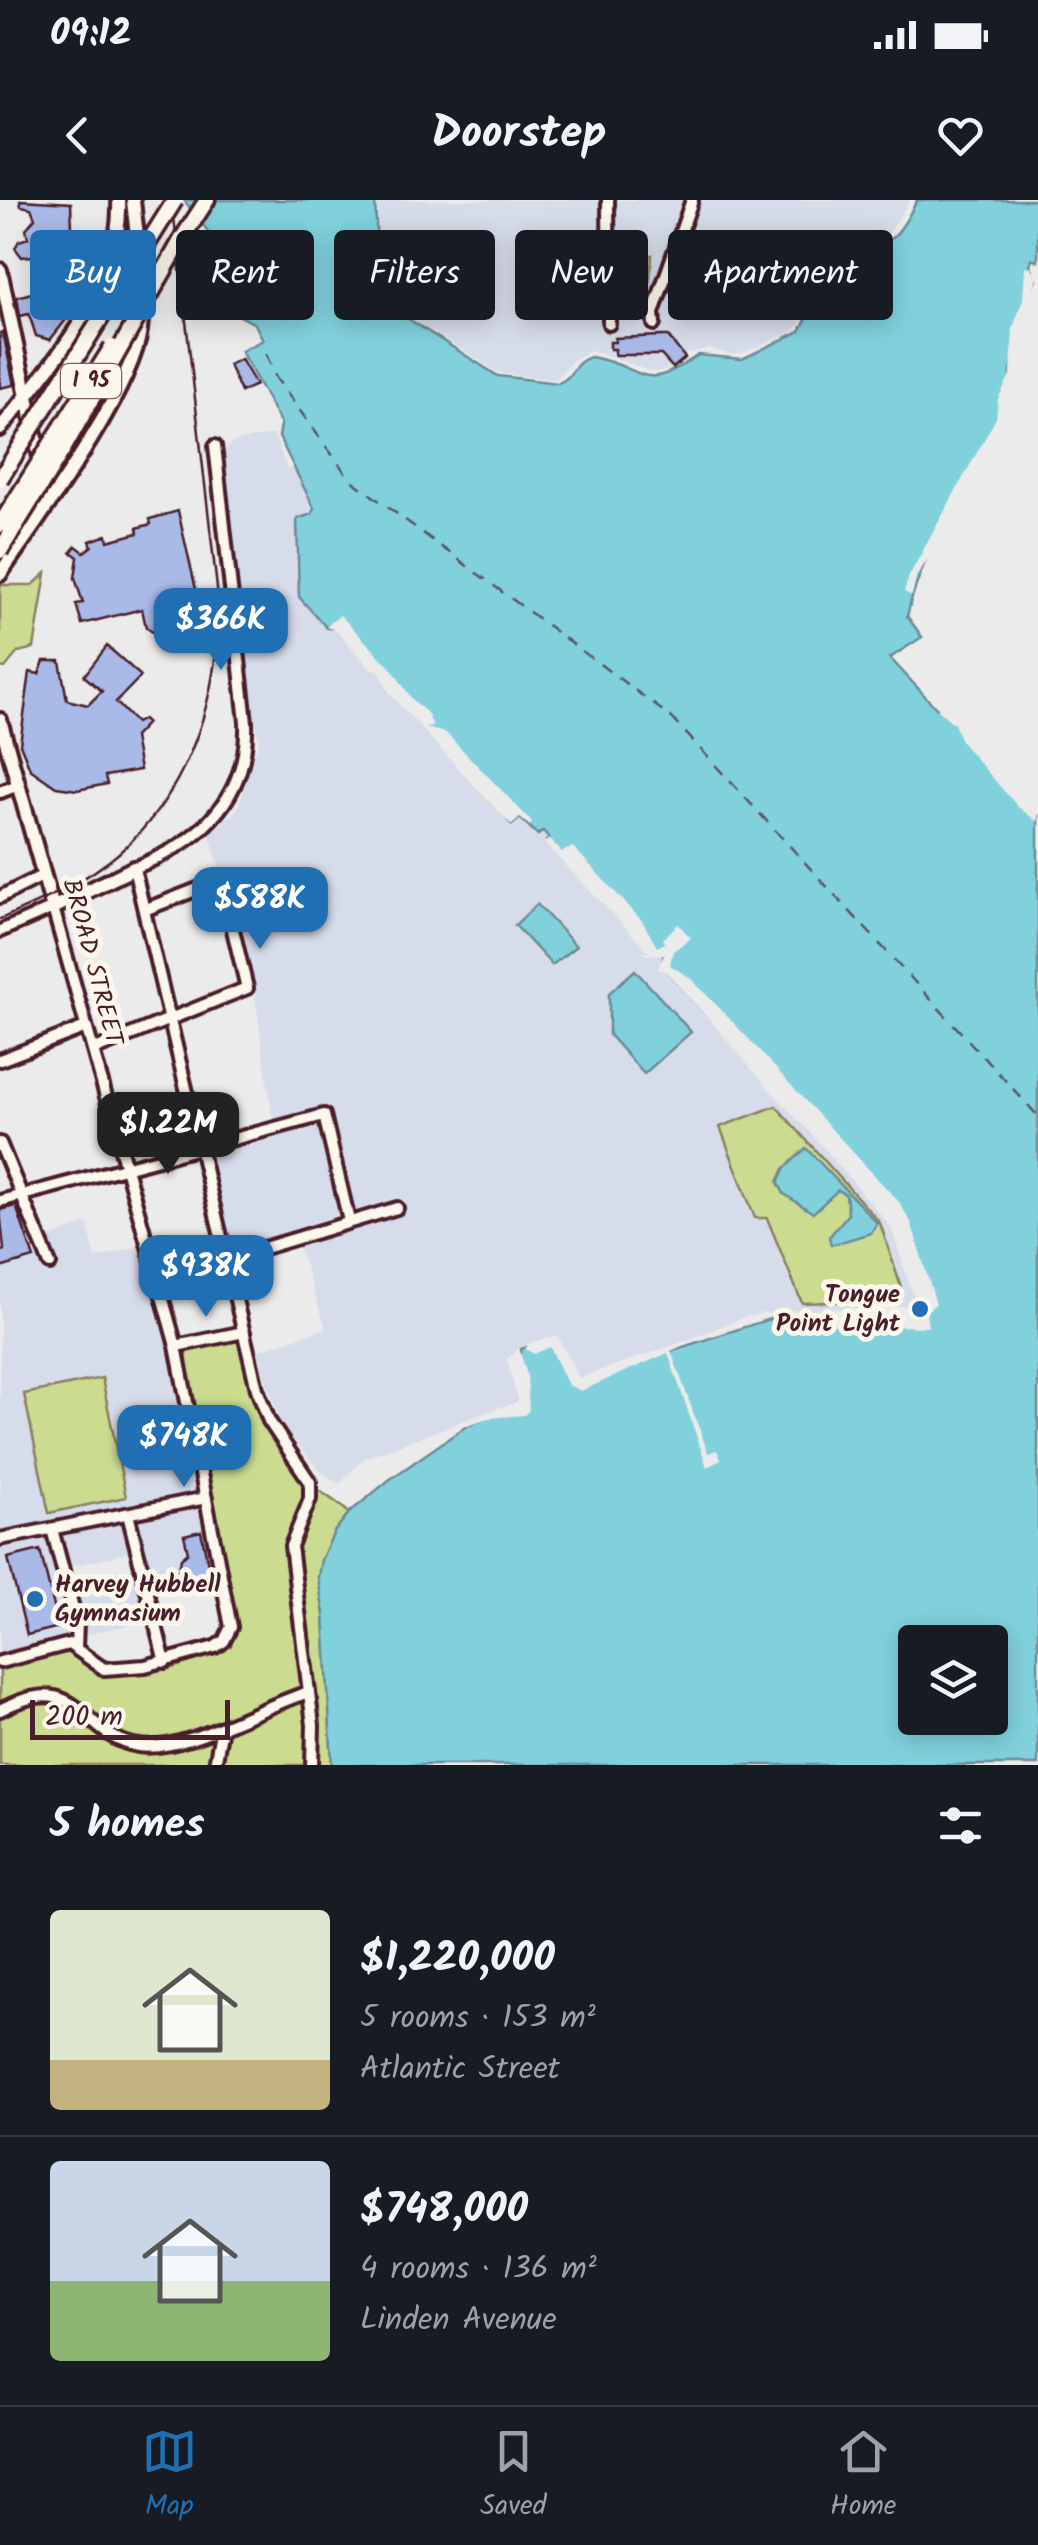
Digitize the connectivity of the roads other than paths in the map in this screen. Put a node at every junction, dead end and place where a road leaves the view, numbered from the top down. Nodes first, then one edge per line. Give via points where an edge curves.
1 (133, 200) edge
2 (175, 200) edge
3 (207, 200) edge
4 (608, 200) edge
5 (692, 200) edge
6 (120, 204) edge
7 (188, 230) edge
8 (176, 248) edge
9 (176, 250) edge
10 (0, 270) edge
11 (2, 291) edge
12 (609, 324) dead end
13 (654, 324) dead end
14 (28, 394) junction
15 (38, 419) junction
16 (0, 429) edge
17 (215, 446) dead end
18 (0, 464) edge
19 (0, 479) edge
20 (48, 504) junction
21 (0, 525) edge
22 (0, 552) edge
23 (0, 574) edge
24 (0, 720) edge
25 (18, 785) junction
26 (0, 792) edge
27 (134, 868) junction
28 (44, 876) junction
29 (0, 897) edge
30 (53, 908) junction
31 (144, 910) junction
32 (0, 931) edge
33 (169, 1019) junction
34 (86, 1026) junction
35 (93, 1050) junction
36 (0, 1060) edge
37 (188, 1099) junction
38 (112, 1119) junction
39 (0, 1143) edge
40 (201, 1148) junction
41 (125, 1168) junction
42 (21, 1195) junction
43 (0, 1201) edge
44 (397, 1208) dead end
45 (349, 1221) junction
46 (228, 1259) junction
47 (50, 1264) dead end
48 (244, 1332) junction
49 (176, 1346) junction
50 (206, 1498) junction
51 (128, 1514) junction
52 (52, 1530) junction
53 (0, 1539) edge
54 (76, 1648) junction
55 (0, 1662) edge
56 (165, 1662) junction
57 (309, 1692) junction
58 (0, 1710) edge
59 (222, 1726) junction
60 (214, 1765) edge
61 (312, 1765) edge

1 - 20 main road via 142,308 134,356
2 - 15 highway, I 95, bridge
3 - 7 highway, I 95
4 - 12 street
5 - 13 street
6 - 14 main road via 110,267
8 - 21 highway, I 95, bridge
9 - 22 highway, bridge
10 - 11 main road
11 - 14 main road
14 - 16 main road
14 - 20 main road
15 - 18 highway, bridge
15 - 19 highway, I 95, bridge
17 - 27 street via 246,722 244,760 214,821
20 - 23 main road
24 - 25 main road, BROAD STREET
25 - 26 street
25 - 28 main road, BROAD STREET
27 - 30 main road
27 - 31 street
28 - 29 street
28 - 30 main road, BROAD STREET
30 - 32 street
30 - 34 street, BROAD STREET
31 - 33 street
31 - 33 street via 221,880 247,988
33 - 35 street
33 - 37 street
34 - 35 street, BROAD STREET
34 - 36 street
35 - 38 street, BROAD STREET
37 - 38 street
37 - 40 street
38 - 41 street, BROAD STREET
39 - 42 street
40 - 41 street
40 - 45 street via 324,1115
40 - 46 street
41 - 42 street
41 - 49 street, BROAD STREET
42 - 43 street
42 - 47 street
44 - 45 street
45 - 46 street
46 - 48 street
48 - 49 street
48 - 57 street via 268,1421 310,1482 310,1499 290,1546
49 - 50 street, BROAD STREET
50 - 51 street
50 - 56 street, BROAD STREET via 231,1627 215,1647
51 - 52 street
51 - 56 street
52 - 53 street
52 - 54 street via 77,1624
54 - 55 street via 60,1644
54 - 56 street via 104,1669
57 - 59 street
57 - 61 street
58 - 59 street via 24,1699 56,1697 139,1746
59 - 60 street

